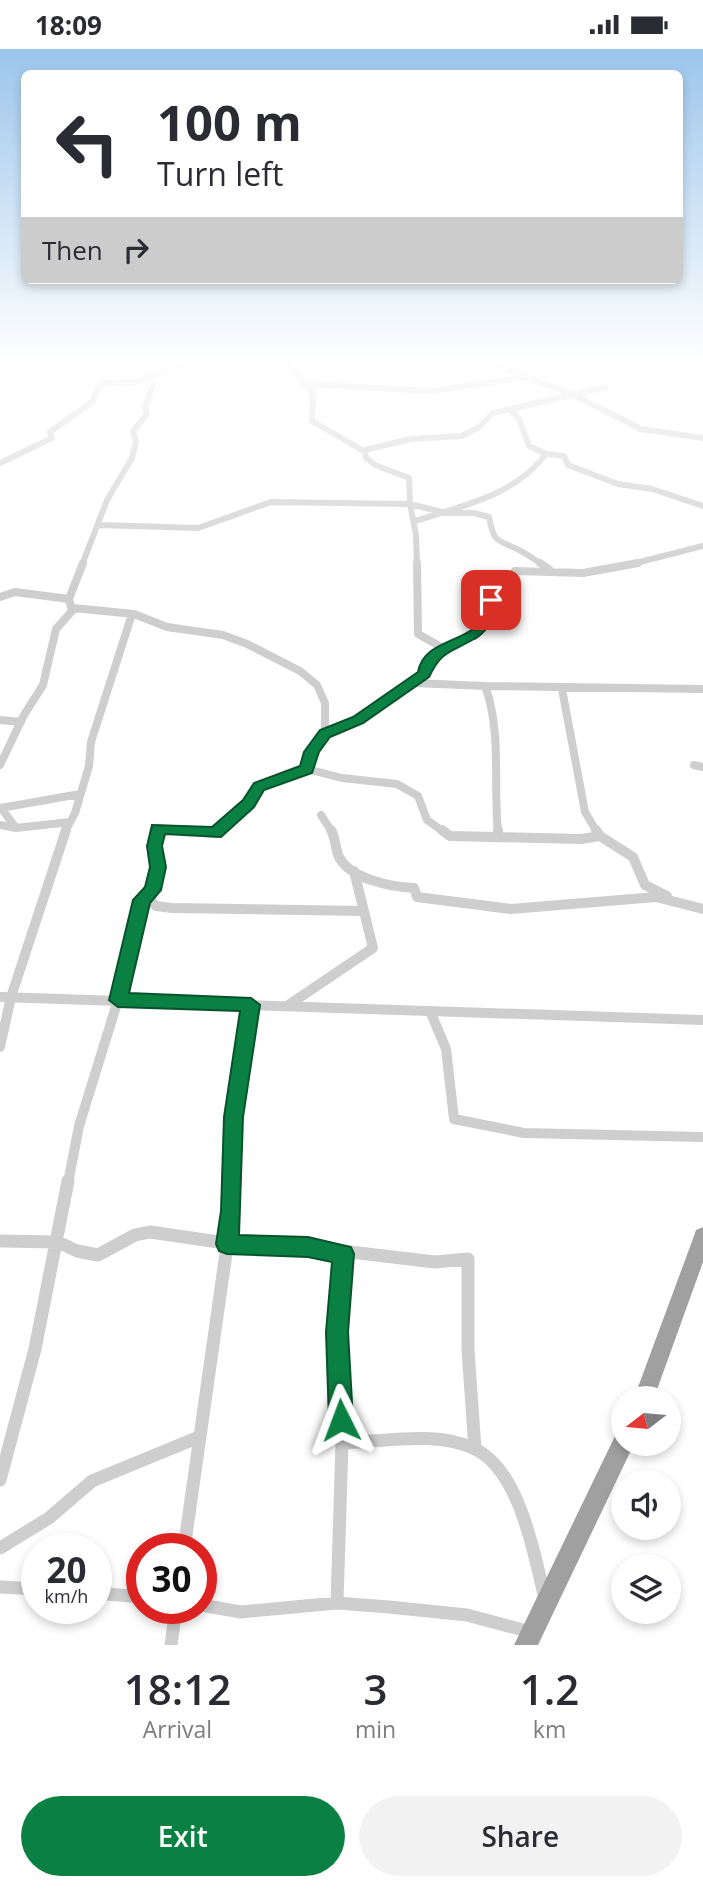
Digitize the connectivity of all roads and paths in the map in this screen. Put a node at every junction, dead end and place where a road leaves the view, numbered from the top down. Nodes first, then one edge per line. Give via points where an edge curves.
1 (51, 436) edge
2 (134, 436) edge
3 (339, 436) edge
4 (454, 436) edge
5 (525, 436) edge
6 (362, 450) dead end
7 (546, 454) junction
8 (0, 463) edge
9 (410, 504) junction
10 (703, 506) edge
11 (442, 512) junction
12 (416, 521) junction
13 (99, 525) junction
14 (703, 546) edge
15 (557, 572) junction
16 (1, 596) edge
17 (69, 599) junction
18 (73, 608) junction
19 (132, 614) junction
20 (443, 648) junction
21 (412, 683) junction
22 (485, 686) junction
23 (562, 689) junction
24 (703, 689) edge
25 (0, 720) edge
26 (21, 722) junction
27 (325, 734) junction
28 (0, 765) edge
29 (307, 769) junction
30 (80, 794) junction
31 (1, 808) edge
32 (321, 815) dead end
33 (69, 822) junction
34 (0, 825) edge
35 (16, 828) junction
36 (498, 835) junction
37 (600, 836) junction
38 (355, 871) junction
39 (153, 890) junction
40 (678, 901) junction
41 (703, 909) edge
42 (364, 911) junction
43 (5, 997) edge
44 (118, 1000) junction
45 (251, 1005) junction
46 (287, 1006) junction
47 (430, 1011) junction
48 (703, 1020) edge
49 (0, 1047) edge
50 (703, 1137) edge
51 (703, 1236) edge
52 (0, 1241) edge
53 (58, 1242) junction
54 (227, 1244) junction
55 (343, 1254) junction
56 (648, 1386) edge
57 (199, 1437) junction
58 (342, 1443) junction
59 (475, 1449) junction
60 (617, 1456) edge
61 (0, 1481) edge
62 (186, 1533) edge
63 (0, 1548) edge
64 (0, 1587) edge
65 (21, 1588) edge
66 (337, 1603) junction
67 (546, 1604) junction
68 (217, 1608) edge
69 (174, 1624) edge
70 (529, 1639) edge
71 (171, 1645) edge

1 - 8 street
2 - 13 street via 132,458 107,500
3 - 6 street
4 - 9 street via 410,439 365,450 366,458 375,465 409,478
5 - 7 street via 529,446
7 - 10 street via 564,456 568,465 618,484 652,489
7 - 11 street via 535,472 500,494
9 - 11 street
9 - 12 street
9 - 13 street via 271,502 198,528
11 - 12 street
11 - 15 street via 489,517 492,534 500,544
12 - 20 street via 414,608 418,634
13 - 17 street
14 - 15 street via 606,570
15 - 20 street via 515,571 491,600 491,615 484,625 472,636
16 - 17 street via 15,592
17 - 18 street
18 - 19 street
18 - 26 street via 56,629 43,685
19 - 27 street via 167,627 223,635 300,671 317,685 325,703
19 - 30 street via 91,742
20 - 21 street
21 - 22 street
21 - 27 street via 358,720
22 - 23 street
22 - 36 street via 497,745
23 - 24 street
23 - 37 street via 585,813
25 - 26 street
26 - 28 street
27 - 29 street
29 - 36 street via 342,778 388,781 414,791 427,820 450,835
29 - 39 street via 259,786 248,803 215,833 158,828
30 - 31 street
30 - 33 street
31 - 35 street
32 - 38 street via 335,837 341,860
33 - 35 street
33 - 43 street
34 - 35 street
36 - 37 street
37 - 40 street via 633,857 645,885
38 - 40 street via 384,886 414,888 418,897 490,907 582,905 646,897
38 - 42 street
39 - 42 street via 150,900 156,906 172,908
39 - 44 street via 142,900
40 - 41 street
42 - 46 street via 371,950
43 - 44 street
43 - 49 street
44 - 45 street
44 - 53 street via 79,1126
45 - 46 street
45 - 54 street via 234,1117
46 - 47 street
47 - 48 street
47 - 50 street via 446,1047 447,1090 454,1119 524,1133
51 - 56 highway
52 - 53 street
53 - 54 street via 98,1255 150,1232
53 - 61 street
54 - 55 street via 308,1247
54 - 57 street
55 - 58 street via 337,1332
55 - 59 street via 435,1262 468,1259
57 - 62 street
57 - 63 street via 92,1481 49,1518
58 - 59 street via 449,1443
58 - 66 street
59 - 67 street via 517,1503
60 - 67 highway
64 - 65 street
66 - 68 street via 241,1612
66 - 70 street via 467,1615
67 - 70 highway
69 - 71 street

